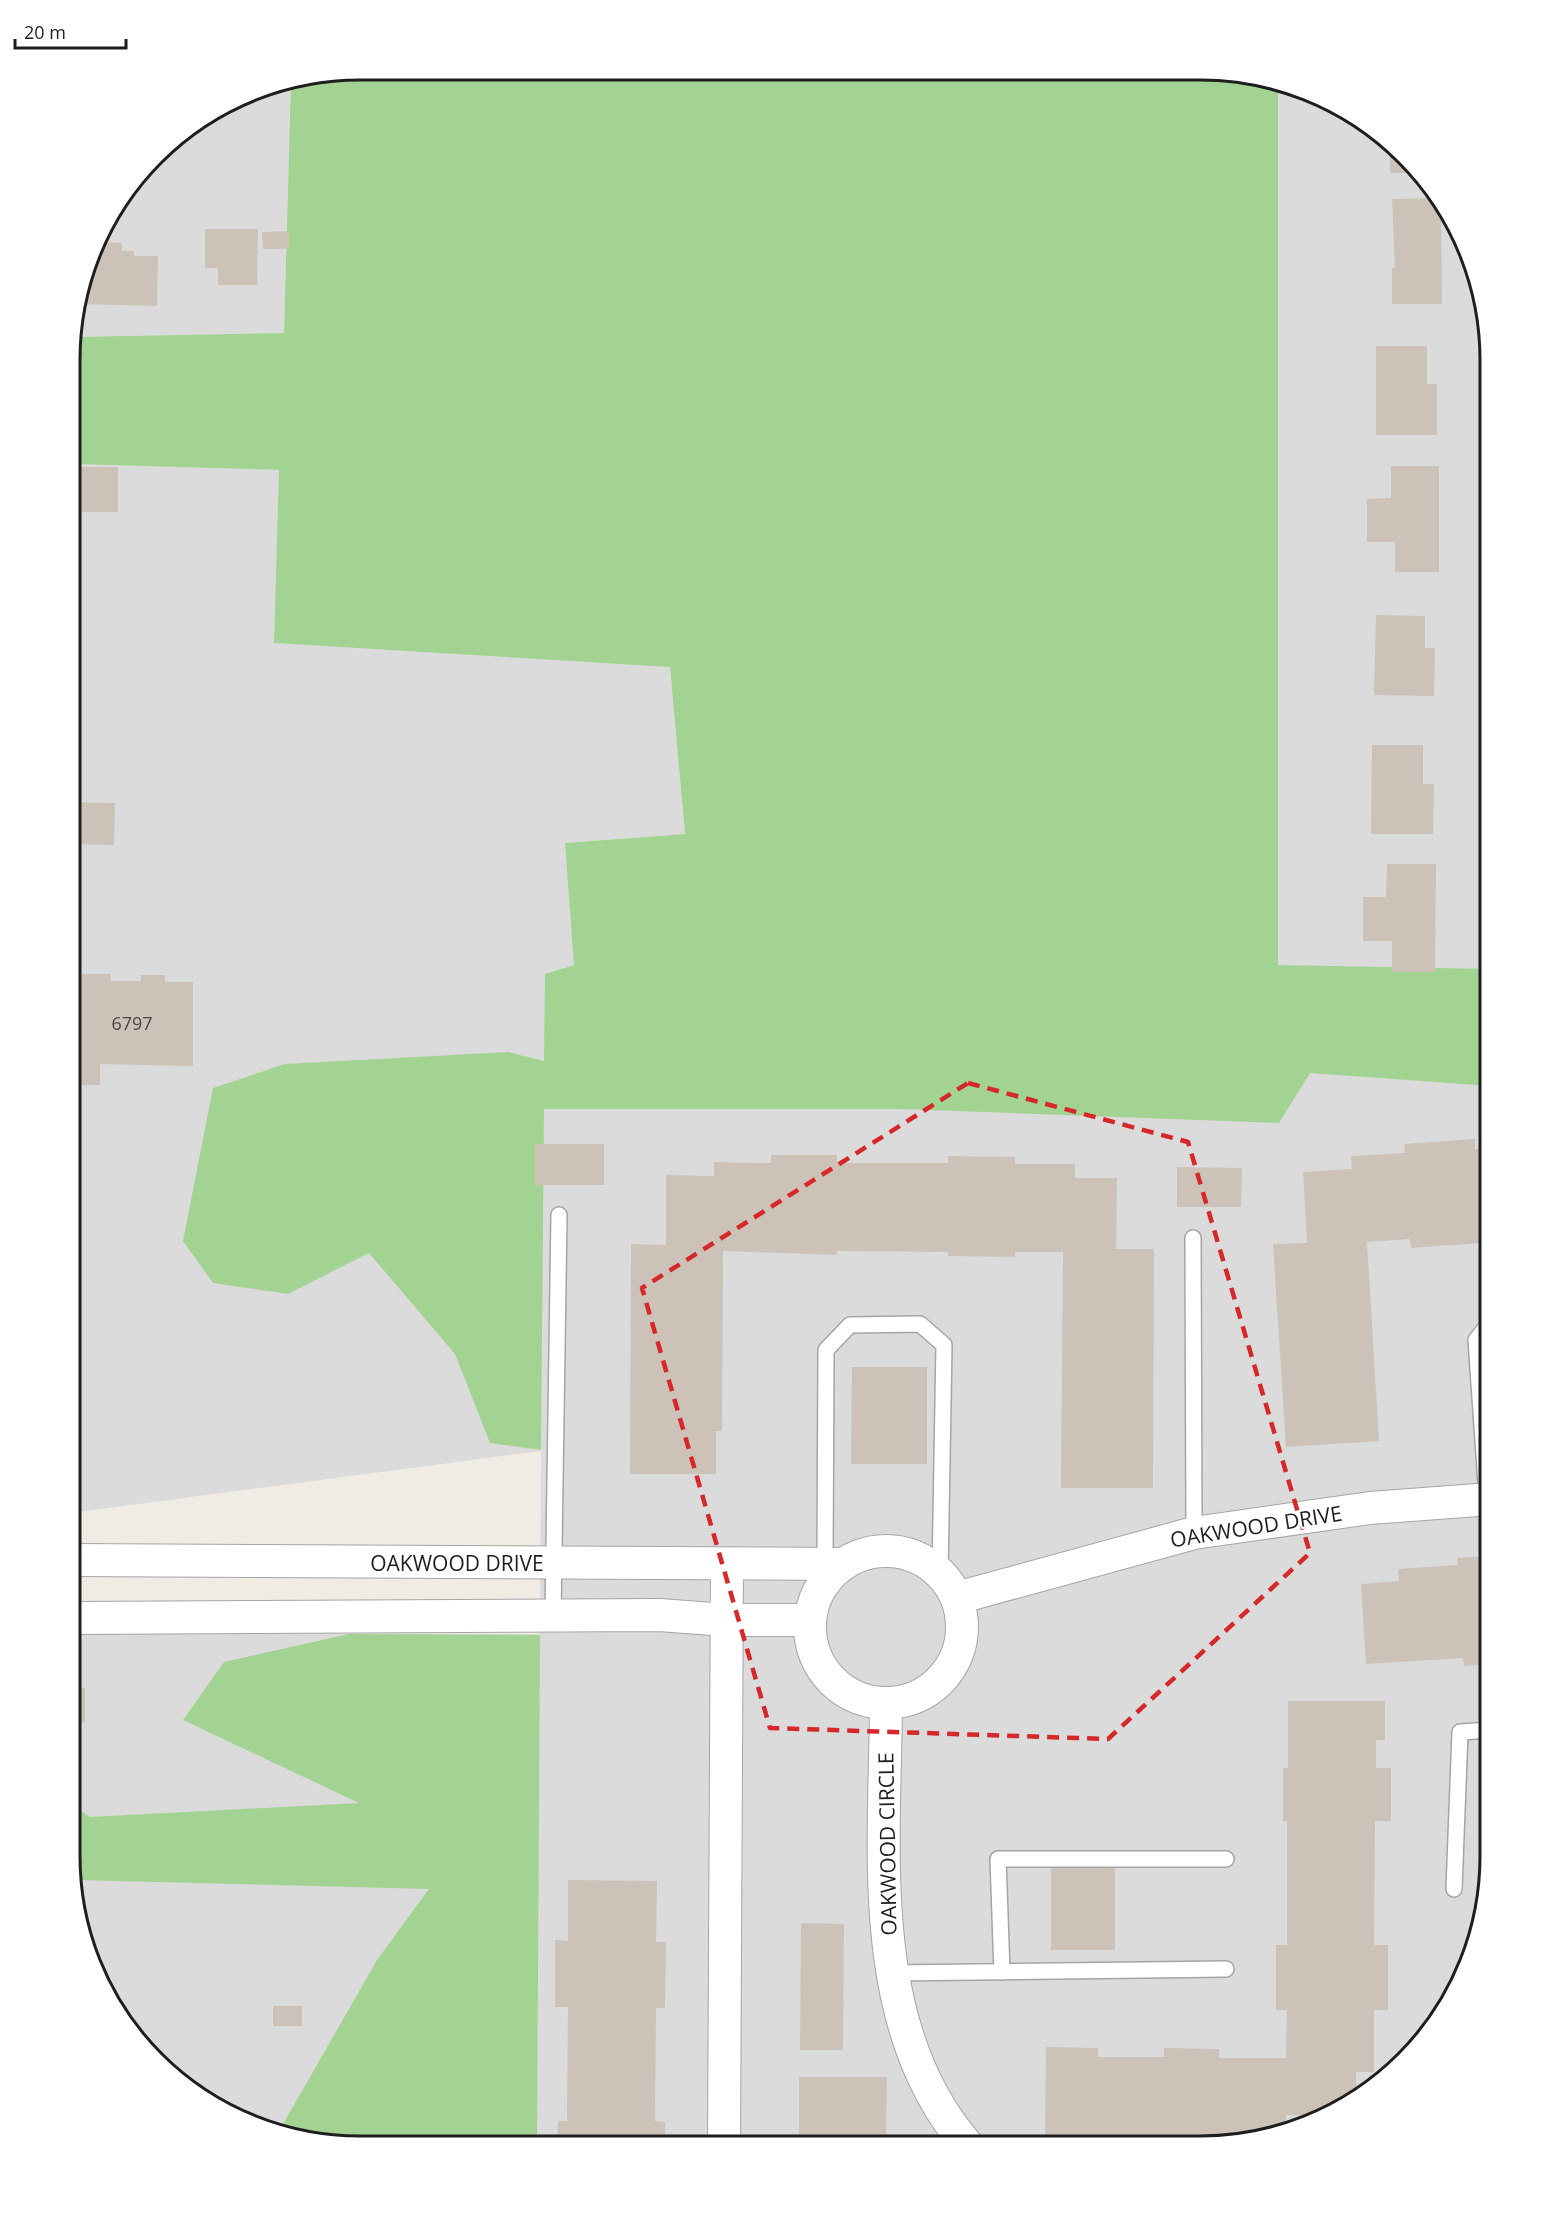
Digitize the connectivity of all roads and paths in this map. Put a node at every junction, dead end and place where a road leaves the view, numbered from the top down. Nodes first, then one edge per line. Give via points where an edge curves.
1 (559, 1215) dead end
2 (1193, 1238) dead end
3 (1480, 1335) edge
4 (1480, 1389) edge
5 (1480, 1500) edge
6 (1194, 1533) junction
7 (80, 1560) edge
8 (554, 1563) junction
9 (727, 1564) junction
10 (834, 1564) junction
11 (948, 1586) junction
12 (553, 1616) junction
13 (80, 1618) edge
14 (727, 1620) junction
15 (810, 1620) junction
16 (886, 1703) junction
17 (1480, 1731) edge
18 (1226, 1859) dead end
19 (1454, 1889) dead end
20 (1226, 1969) dead end
21 (1002, 1972) junction
22 (893, 1973) junction
23 (724, 2136) edge
24 (959, 2136) edge

1 - 8 lane
2 - 6 lane
3 - 4 lane via 1476,1340
5 - 6 street, OAKWOOD DRIVE via 1370,1508
6 - 11 street, OAKWOOD DRIVE
7 - 8 street, OAKWOOD DRIVE
8 - 9 street, OAKWOOD DRIVE
8 - 12 lane
9 - 10 street, OAKWOOD DRIVE
9 - 14 street
10 - 11 street via 875,1552 901,1552 924,1561
10 - 11 lane via 826,1350 850,1325 920,1324 944,1345
10 - 15 street via 817,1594
11 - 16 street via 962,1623 960,1649 948,1671 930,1689 908,1701
12 - 13 street
12 - 14 street
14 - 15 street
14 - 23 street
15 - 16 street via 811,1643 820,1666 836,1686 858,1698
16 - 22 street, OAKWOOD CIRCLE via 885,1889
17 - 19 lane via 1460,1732
18 - 21 lane via 998,1859
20 - 21 lane
21 - 22 lane
22 - 24 street, OAKWOOD CIRCLE via 905,2030 924,2076

